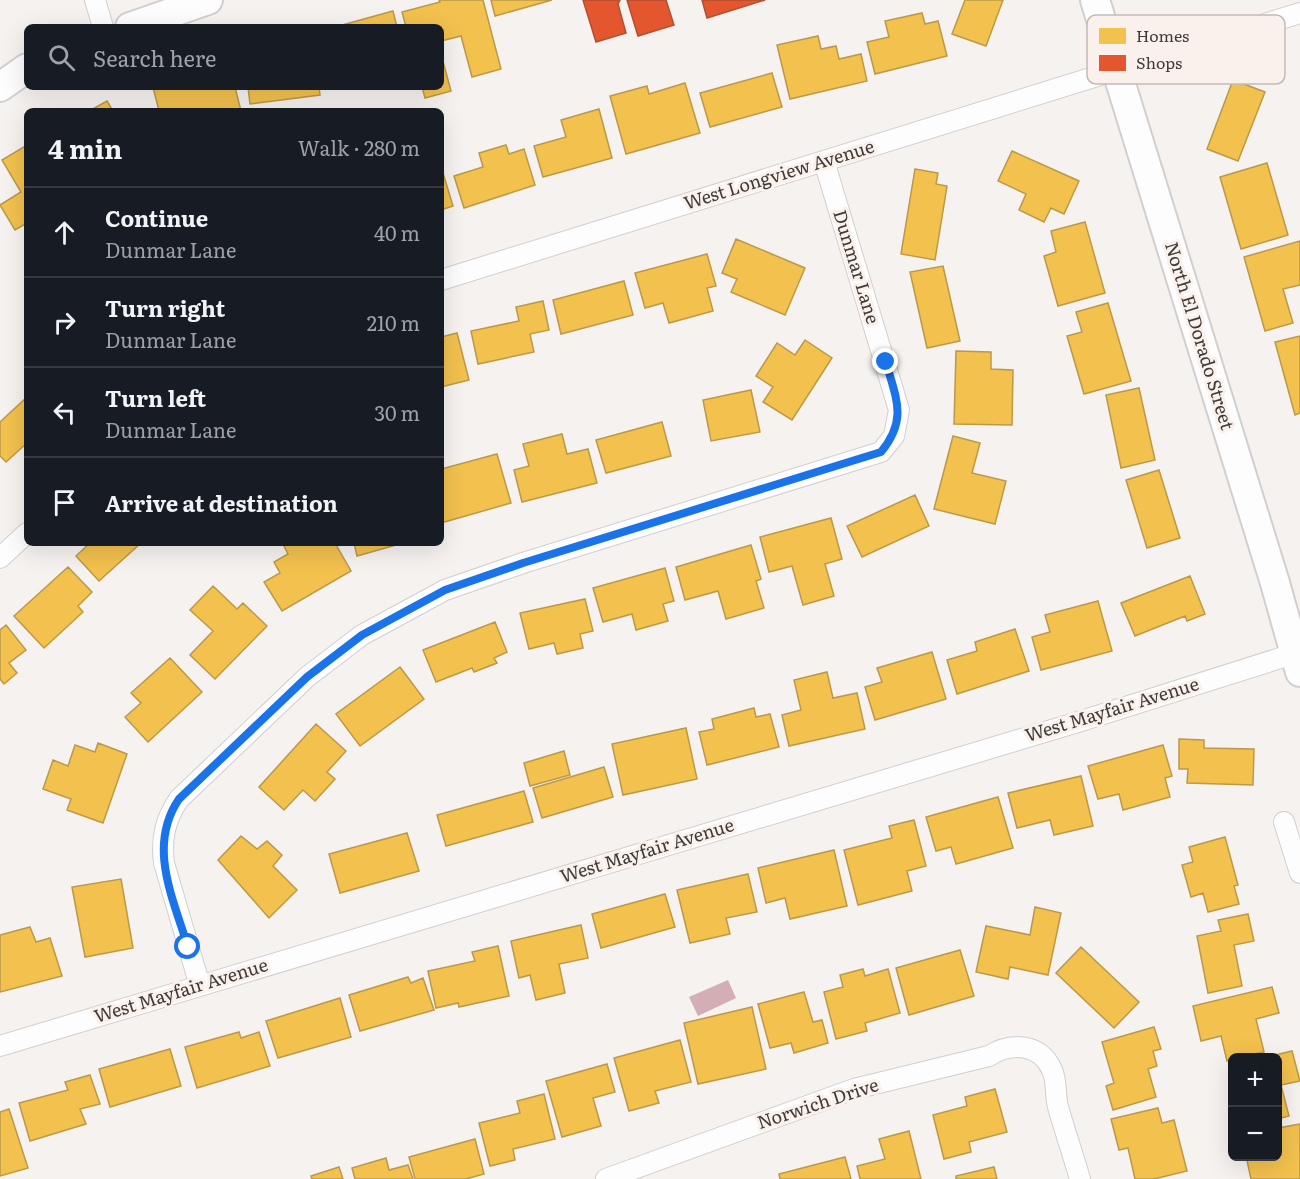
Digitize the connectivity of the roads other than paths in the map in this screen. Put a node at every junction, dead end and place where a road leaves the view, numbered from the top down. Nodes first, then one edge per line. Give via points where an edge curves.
1 (95, 0) edge
2 (208, 0) edge
3 (1095, 0) edge
4 (1300, 13) edge
5 (1100, 15) edge
6 (1285, 18) edge
7 (102, 24) edge
8 (139, 24) edge
9 (24, 70) edge
10 (1087, 80) edge
11 (1122, 84) edge
12 (0, 87) edge
13 (824, 161) junction
14 (444, 279) edge
15 (24, 536) edge
16 (0, 558) edge
17 (1296, 663) edge
18 (1284, 822) dead end
19 (1300, 873) edge
20 (200, 986) junction
21 (0, 1046) edge
22 (606, 1179) edge
23 (1080, 1179) edge

1 - 7 street
2 - 8 main road
3 - 5 main road, North El Dorado Street
4 - 6 street, West Longview Avenue
9 - 12 main road
10 - 13 street, West Longview Avenue
11 - 17 main road, North El Dorado Street via 1275,582
13 - 14 street, West Longview Avenue
13 - 20 street, Dunmar Lane via 899,410 894,436 881,452 445,590 362,635 307,677 179,799 169,814 162,846 164,863
15 - 16 street
17 - 20 street, West Mayfair Avenue via 1078,722
18 - 19 street
20 - 21 street, West Mayfair Avenue
22 - 23 street, Norwich Drive via 854,1089 989,1056 1004,1047 1034,1050 1053,1071 1057,1103

